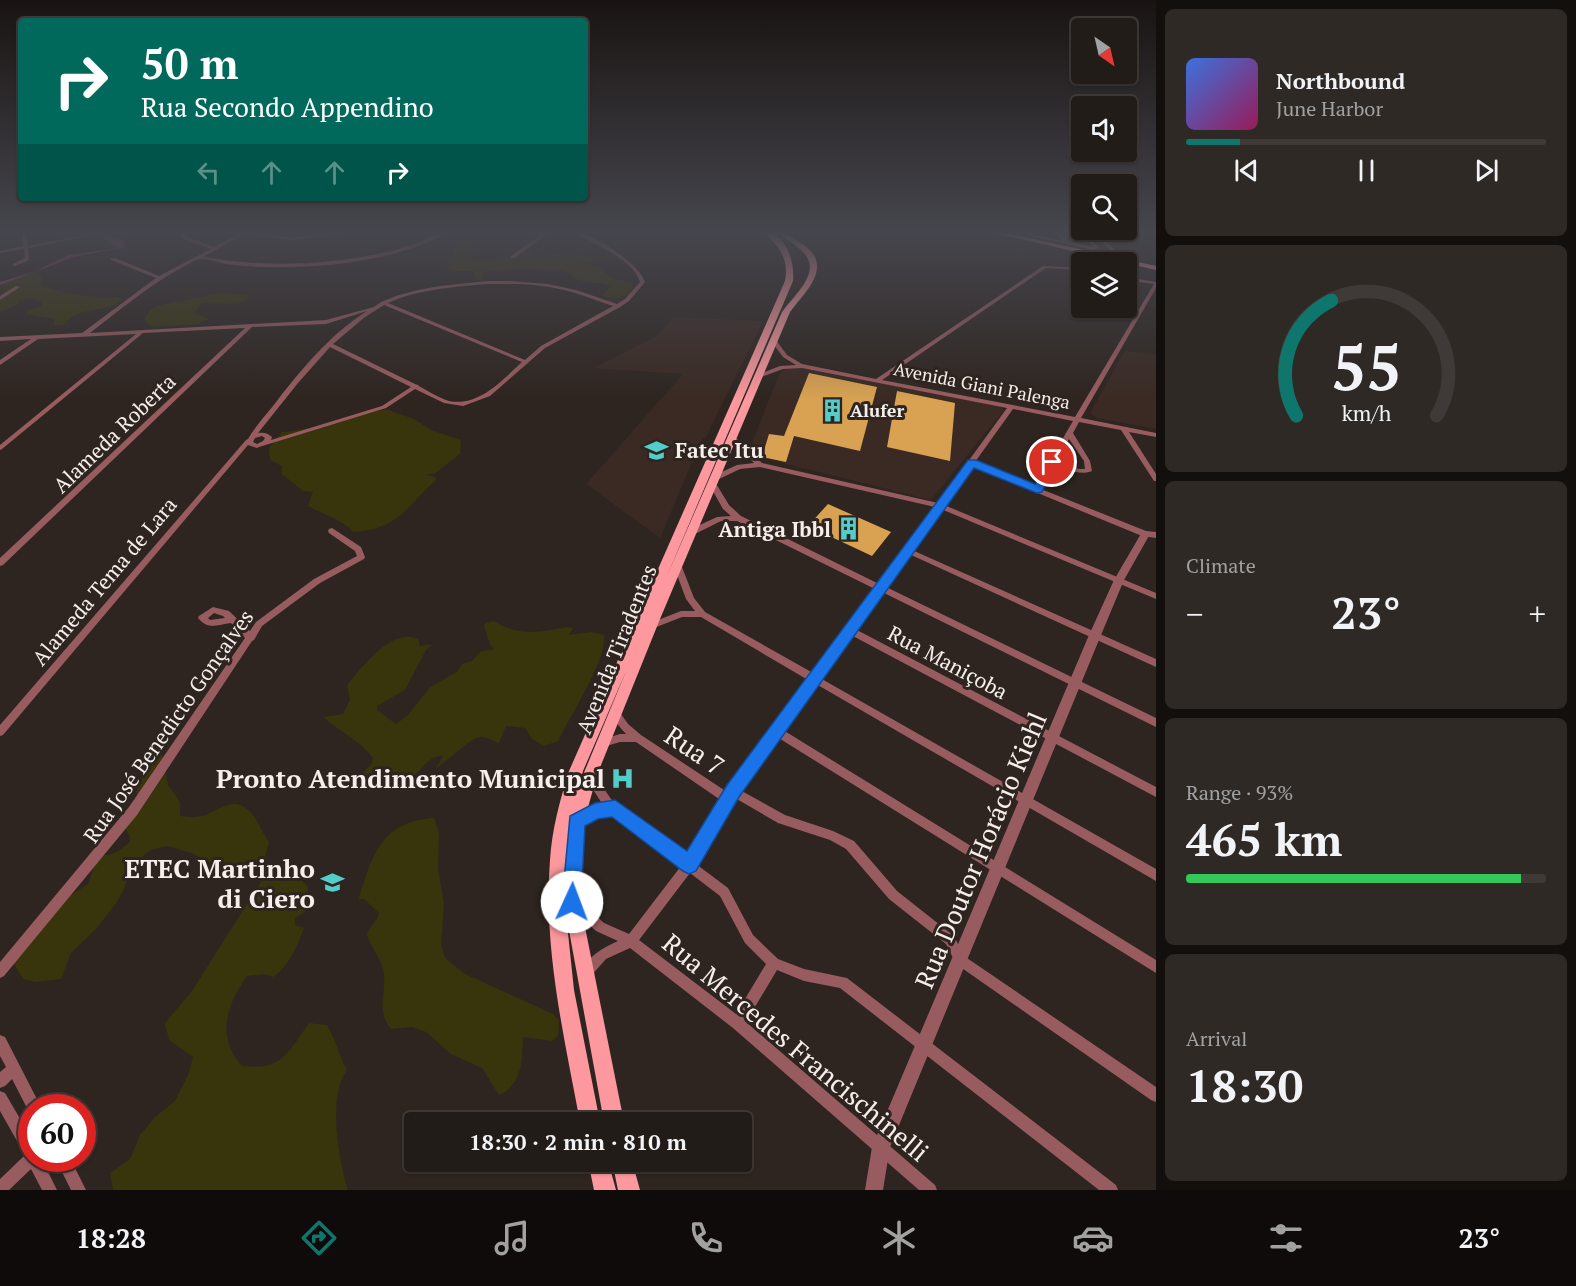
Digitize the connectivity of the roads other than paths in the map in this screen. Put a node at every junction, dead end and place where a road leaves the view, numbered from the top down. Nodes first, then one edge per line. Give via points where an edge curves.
1 (15, 289) edge
2 (145, 289) edge
3 (429, 289) edge
4 (562, 289) edge
5 (638, 289) edge
6 (786, 289) edge
7 (804, 289) edge
8 (1013, 289) edge
9 (1153, 289) edge
10 (0, 298) edge
11 (381, 304) junction
12 (618, 306) junction
13 (326, 322) junction
14 (250, 326) junction
15 (142, 332) junction
16 (341, 334) junction
17 (83, 335) junction
18 (36, 337) junction
19 (0, 339) edge
20 (774, 341) junction
21 (330, 345) junction
22 (526, 362) junction
23 (0, 363) edge
24 (802, 366) junction
25 (759, 376) junction
26 (878, 380) junction
27 (416, 386) junction
28 (1012, 406) junction
29 (1077, 419) junction
30 (262, 424) junction
31 (1123, 428) junction
32 (1069, 433) junction
33 (1156, 435) edge
34 (268, 436) junction
35 (732, 437) junction
36 (285, 438) junction
37 (250, 439) junction
38 (260, 445) junction
39 (0, 448) edge
40 (236, 454) junction
41 (1052, 462) junction
42 (972, 463) junction
43 (760, 465) junction
44 (1156, 478) edge
45 (714, 481) junction
46 (1037, 489) junction
47 (940, 506) junction
48 (738, 518) junction
49 (332, 531) dead end
50 (692, 532) junction
51 (1150, 535) edge
52 (908, 550) junction
53 (0, 563) edge
54 (677, 564) junction
55 (1119, 580) junction
56 (882, 589) junction
57 (1156, 596) edge
58 (702, 614) junction
59 (231, 620) dead end
60 (651, 626) junction
61 (850, 632) junction
62 (1095, 635) junction
63 (251, 638) junction
64 (1156, 663) edge
65 (815, 679) junction
66 (1076, 684) junction
67 (616, 714) junction
68 (1156, 723) edge
69 (0, 732) edge
70 (777, 732) junction
71 (638, 738) junction
72 (1054, 738) junction
73 (603, 743) junction
74 (590, 775) junction
75 (1156, 792) edge
76 (730, 795) junction
77 (1027, 800) junction
78 (615, 808) junction
79 (576, 822) junction
80 (689, 865) junction
81 (998, 870) junction
82 (1156, 875) edge
83 (572, 902) junction
84 (631, 941) junction
85 (960, 960) junction
86 (774, 963) junction
87 (1156, 968) edge
88 (0, 972) edge
89 (585, 974) junction
90 (738, 1023) junction
91 (0, 1042) edge
92 (924, 1045) junction
93 (13, 1070) junction
94 (0, 1081) edge
95 (27, 1094) edge
96 (1156, 1095) edge
97 (0, 1098) edge
98 (588, 1112) edge
99 (612, 1112) edge
100 (18, 1131) edge
101 (881, 1148) junction
102 (18, 1171) edge
103 (41, 1172) edge
104 (69, 1172) edge
105 (600, 1172) edge
106 (625, 1172) edge
107 (0, 1189) edge
108 (51, 1190) edge
109 (79, 1190) edge
110 (604, 1190) edge
111 (629, 1190) edge
112 (874, 1190) edge
113 (930, 1190) edge
114 (1111, 1190) edge

1 - 10 street
2 - 17 street
3 - 11 street, Alameda Tema de Lara
4 - 12 street, Alameda Tema de Lara
5 - 12 street
6 - 98 main road, Avenida Tiradentes via 576,771 560,822 554,882 558,945
7 - 20 main road, Avenida Tiradentes via 786,312
8 - 26 street
9 - 29 street
11 - 13 street
11 - 16 street, Alameda Tema de Lara
11 - 22 street
12 - 22 street via 566,332
13 - 14 street
13 - 16 street
14 - 15 street
14 - 53 street, Alameda Roberta
15 - 17 street
15 - 39 street
16 - 21 street, Alameda Tema de Lara
17 - 18 street
18 - 19 street
18 - 23 street
20 - 24 street via 788,358
20 - 25 main road, Avenida Tiradentes
21 - 27 street
21 - 30 street, Alameda Tema de Lara
22 - 27 street via 488,395 472,403 446,402
24 - 25 street
24 - 26 street, Avenida Giani Palenga
25 - 35 main road, Avenida Tiradentes
26 - 28 street, Avenida Giani Palenga
27 - 36 street via 384,407
28 - 29 street, Avenida Giani Palenga
28 - 42 street
29 - 31 street, Avenida Giani Palenga
29 - 32 street
30 - 34 street
30 - 37 street, Alameda Tema de Lara
31 - 33 street, Avenida Giani Palenga
31 - 44 street
32 - 41 street
32 - 41 street via 1089,471
34 - 36 street
34 - 37 street
34 - 38 street, Alameda Tema de Lara
35 - 43 street
35 - 45 main road, Avenida Tiradentes
36 - 38 street
37 - 38 street
37 - 40 street, Alameda Tema de Lara
38 - 40 street, Alameda Tema de Lara
40 - 69 street, Alameda Tema de Lara
41 - 46 street
42 - 46 street
42 - 47 street
43 - 45 street via 739,467
43 - 47 street
45 - 48 street via 726,507
45 - 50 main road, Avenida Tiradentes
46 - 51 street
47 - 52 street
47 - 55 street
48 - 50 street via 720,519
48 - 56 street
49 - 63 street, Rua José Benedicto Gonçalves via 358,549 361,557 317,580 272,612
50 - 54 main road, Avenida Tiradentes
51 - 55 street, Rua Doutor Horácio Kiehl
52 - 56 street
52 - 62 street
54 - 58 street via 690,599
54 - 60 main road, Avenida Tiradentes
55 - 57 street
55 - 62 street, Rua Doutor Horácio Kiehl
56 - 61 street
56 - 66 street
58 - 60 street via 681,614
58 - 65 street
59 - 63 street
60 - 67 main road, Avenida Tiradentes
61 - 65 street
61 - 72 street, Rua Maniçoba
62 - 64 street
62 - 66 street, Rua Doutor Horácio Kiehl
63 - 88 street, Rua José Benedicto Gonçalves via 133,811
65 - 70 street
65 - 77 street
66 - 68 street
66 - 72 street, Rua Doutor Horácio Kiehl
67 - 71 street, Rua 7
67 - 73 main road, Avenida Tiradentes
70 - 76 street
70 - 81 street
71 - 73 street
71 - 76 street, Rua 7
72 - 75 street, Rua Maniçoba
72 - 77 street, Rua Doutor Horácio Kiehl
73 - 74 main road, Avenida Tiradentes
74 - 78 street via 600,794
74 - 79 main road, Avenida Tiradentes
76 - 80 street
76 - 85 street, Rua 7 via 850,845 893,895 950,940
77 - 81 street, Rua Doutor Horácio Kiehl
77 - 82 street
78 - 79 street via 595,811
78 - 80 street
79 - 83 main road, Avenida Tiradentes
80 - 84 street
80 - 86 street via 723,892 749,939
81 - 85 street, Rua Doutor Horácio Kiehl
81 - 87 street
83 - 84 street, Rua Mercedes Francischinelli via 600,927
83 - 89 main road, Avenida Tiradentes
84 - 89 street via 594,961
84 - 90 street, Rua Mercedes Francischinelli
85 - 92 street, Rua Doutor Horácio Kiehl
85 - 96 street
86 - 90 street
86 - 92 street via 804,975 843,982
89 - 99 main road, Avenida Tiradentes
90 - 101 street, Rua Mercedes Francischinelli
91 - 93 street
92 - 101 street, Rua Doutor Horácio Kiehl
92 - 114 street
93 - 94 street
93 - 95 street
97 - 100 street
101 - 112 street, Rua Doutor Horácio Kiehl
101 - 113 street, Rua Mercedes Francischinelli
102 - 107 street
103 - 108 street
104 - 109 street
105 - 110 main road
106 - 111 main road

